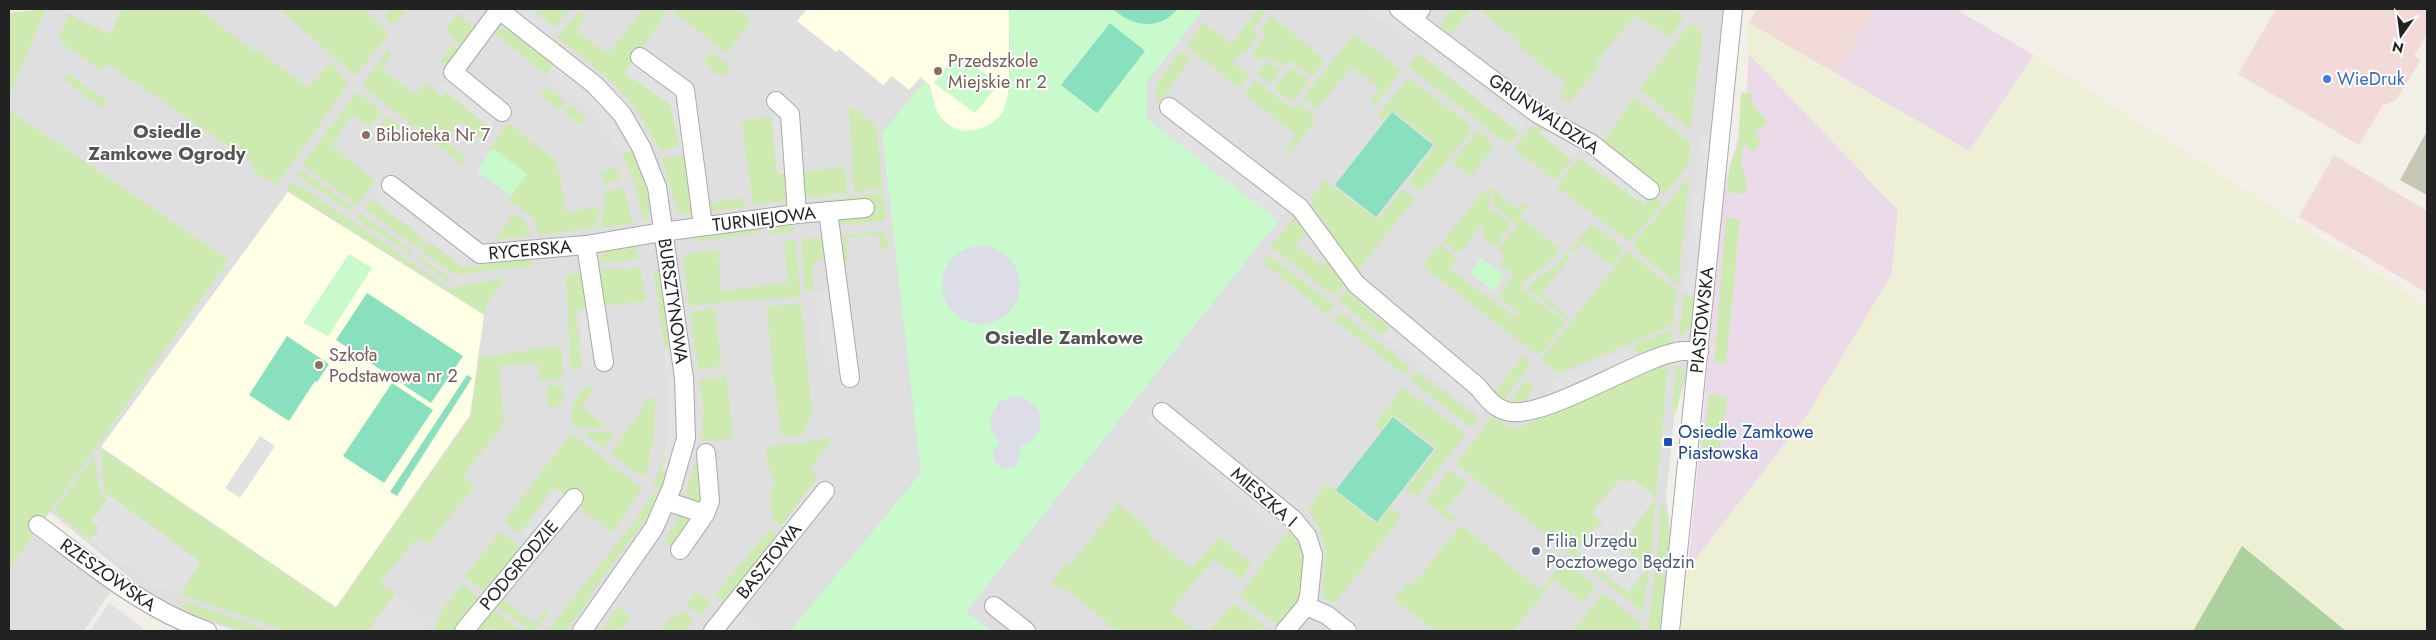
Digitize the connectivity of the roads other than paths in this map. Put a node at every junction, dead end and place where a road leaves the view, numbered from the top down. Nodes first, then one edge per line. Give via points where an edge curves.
1 (499, 9) edge
2 (1399, 9) edge
3 (1733, 9) edge
4 (1417, 14) edge
5 (640, 57) dead end
6 (776, 101) dead end
7 (1169, 107) dead end
8 (502, 112) dead end
9 (391, 185) dead end
10 (1650, 190) dead end
11 (865, 208) dead end
12 (828, 211) junction
13 (797, 214) junction
14 (702, 226) junction
15 (662, 232) junction
16 (586, 245) junction
17 (1699, 352) junction
18 (604, 362) dead end
19 (850, 378) dead end
20 (1162, 412) dead end
21 (706, 453) dead end
22 (826, 491) dead end
23 (574, 498) dead end
24 (666, 501) junction
25 (705, 514) junction
26 (38, 525) dead end
27 (680, 550) dead end
28 (994, 606) dead end
29 (1306, 606) junction
30 (208, 631) edge
31 (464, 631) edge
32 (582, 631) edge
33 (713, 631) edge
34 (1026, 631) edge
35 (1285, 631) edge
36 (1348, 631) edge
37 (1670, 631) edge

1 - 8 street via 453,72
1 - 15 street, BURSZTYNOWA via 595,85 622,114 641,147 657,187
2 - 4 street, GRUNWALDZKA
3 - 17 street, PIASTOWSKA
4 - 10 street, GRUNWALDZKA via 1538,114 1592,144
5 - 14 street via 685,90
6 - 13 street via 790,114
7 - 17 street via 1300,208 1356,284 1478,386 1493,406 1520,413 1547,405 1674,352
9 - 16 street, RYCERSKA via 480,254
11 - 12 street, TURNIEJOWA
12 - 13 street, TURNIEJOWA
12 - 19 street
13 - 14 street, TURNIEJOWA
14 - 15 street, TURNIEJOWA
15 - 16 street, RYCERSKA
15 - 24 street, BURSZTYNOWA via 687,411 686,438
16 - 18 street
17 - 37 street, PIASTOWSKA
20 - 29 street, MIESZKA I via 1293,519 1307,536 1313,555
21 - 25 street via 710,501
22 - 33 street, BASZTOWA
23 - 31 street, PODGRODZIE
24 - 25 street
24 - 32 street, BURSZTYNOWA via 654,528
25 - 27 street
26 - 30 street, RZESZOWSKA via 149,605 178,621
28 - 34 street
29 - 35 street, MIESZKA I
29 - 36 street via 1327,615

